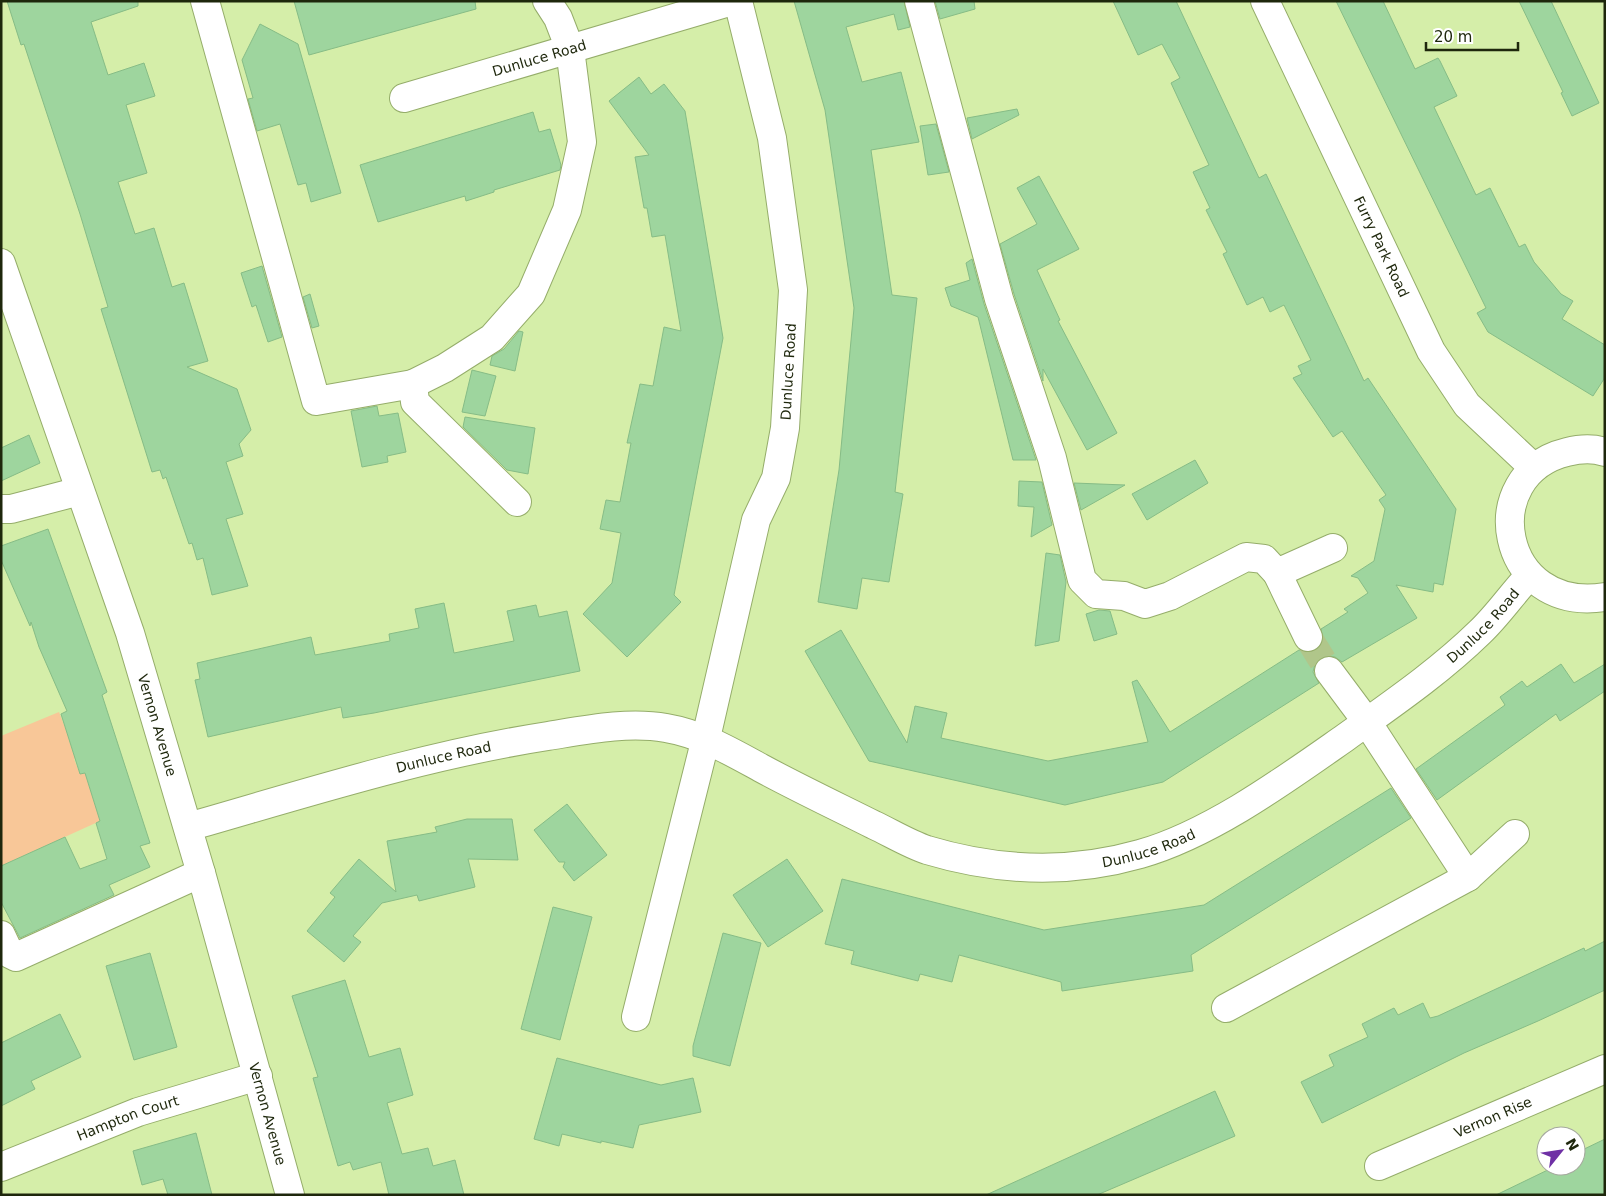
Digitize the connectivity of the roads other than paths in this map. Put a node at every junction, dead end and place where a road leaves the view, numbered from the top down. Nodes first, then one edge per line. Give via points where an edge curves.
1 (205, 1) edge
2 (547, 1) edge
3 (732, 1) edge
4 (738, 1) edge
5 (1265, 1) edge
6 (931, 7) edge
7 (570, 49) junction
8 (404, 98) dead end
9 (1, 263) edge
10 (6, 291) edge
11 (413, 384) junction
12 (1605, 452) edge
13 (1534, 468) junction
14 (80, 491) junction
15 (517, 502) dead end
16 (1, 510) edge
17 (1333, 548) dead end
18 (1277, 573) junction
19 (1529, 576) junction
20 (1605, 597) edge
21 (1308, 637) tunnel mouth
22 (1329, 671) tunnel mouth
23 (1367, 722) junction
24 (706, 738) junction
25 (188, 827) junction
26 (1516, 834) dead end
27 (201, 873) junction
28 (1468, 877) junction
29 (1, 935) edge
30 (1226, 1008) dead end
31 (636, 1017) dead end
32 (1605, 1068) edge
33 (258, 1076) junction
34 (1379, 1166) dead end
35 (1, 1167) edge
36 (290, 1195) edge

1 - 11 street via 316,401
2 - 7 street via 558,18
3 - 7 street, Dunluce Road
4 - 24 street, Dunluce Road via 772,138 793,290 785,428 776,478 756,520
5 - 13 street, Furry Park Road via 1431,352 1468,405
6 - 18 street via 999,299 1052,458 1082,580 1096,594 1124,596 1145,604 1170,596 1246,557 1264,558
7 - 8 street, Dunluce Road
7 - 11 street via 582,142 566,210 531,294 492,338
9 - 10 street, Vernon Avenue
10 - 14 street, Vernon Avenue
11 - 15 street via 416,402
12 - 13 street via 1578,449 1554,455
13 - 19 street via 1520,486 1511,507 1510,530 1514,552
14 - 16 street
14 - 25 street, Vernon Avenue via 130,633
17 - 18 street
18 - 21 street
19 - 20 street via 1543,588 1564,597 1587,600
19 - 23 street, Dunluce Road via 1483,630 1428,677
22 - 23 street
23 - 24 street, Dunluce Road via 1246,804 1178,840 1139,854 1061,868 984,863 924,849 802,790
23 - 28 street
24 - 25 street, Dunluce Road via 664,728 638,726 520,740 391,768
24 - 31 street, Dunluce Road
25 - 27 street, Vernon Avenue
26 - 28 street
27 - 29 street via 16,957 10,954
27 - 33 street, Vernon Avenue
28 - 30 street
32 - 34 street, Vernon Rise
33 - 35 street, Hampton Court via 138,1112
33 - 36 street, Vernon Avenue

